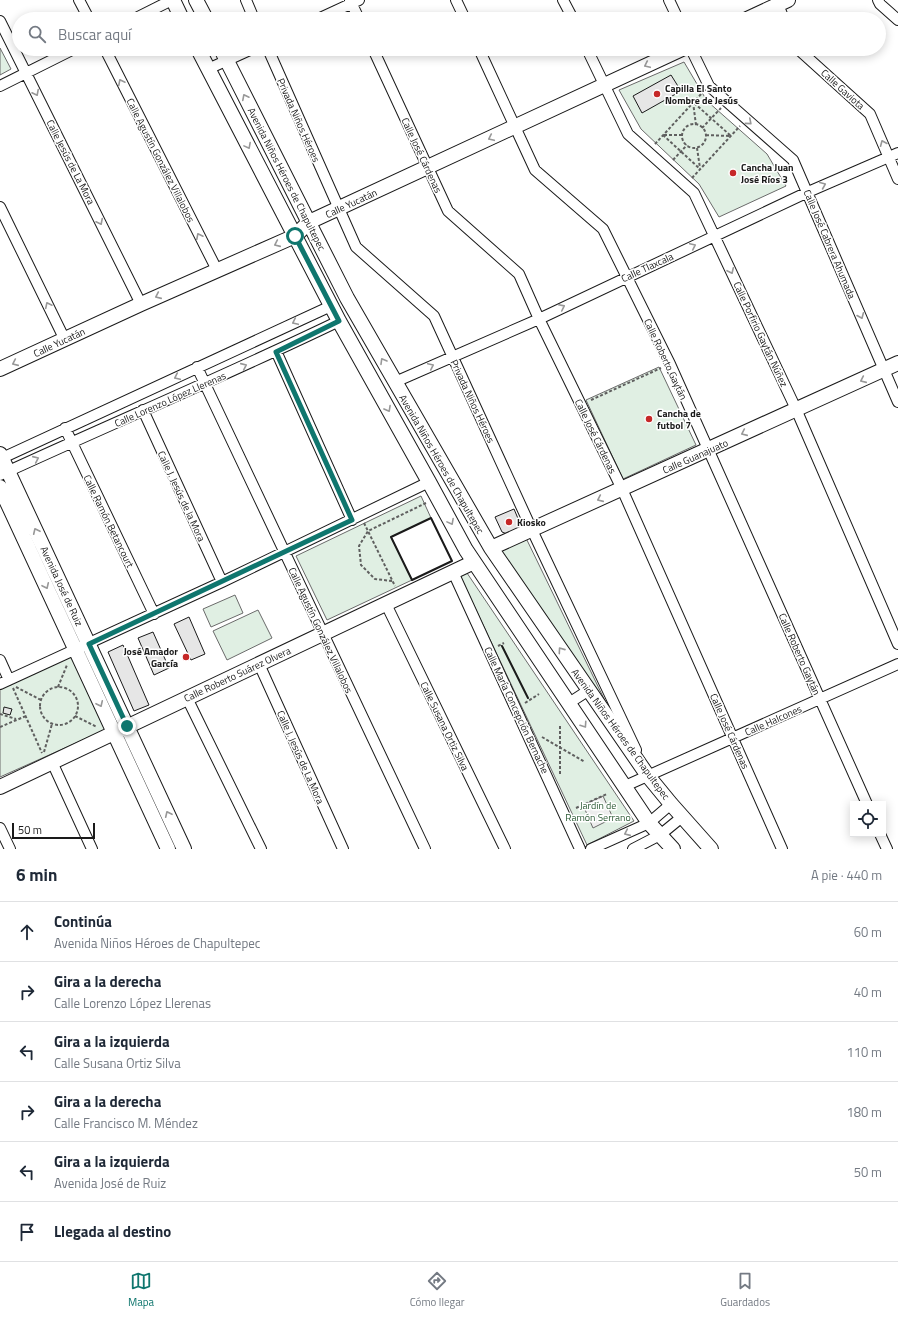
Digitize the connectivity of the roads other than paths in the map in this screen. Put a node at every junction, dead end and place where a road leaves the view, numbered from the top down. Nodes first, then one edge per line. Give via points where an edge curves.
1 (79, 0) edge
2 (172, 0) edge
3 (196, 0) edge
4 (246, 0) edge
5 (456, 0) edge
6 (563, 0) edge
7 (669, 0) edge
8 (878, 0) edge
9 (354, 1) edge
10 (780, 2) edge
11 (85, 12) edge
12 (148, 12) edge
13 (178, 12) edge
14 (202, 12) edge
15 (251, 12) edge
16 (332, 12) edge
17 (357, 12) edge
18 (462, 12) edge
19 (569, 12) edge
20 (675, 12) edge
21 (761, 12) edge
22 (782, 12) edge
23 (898, 20) edge
24 (0, 21) edge
25 (12, 45) edge
26 (18, 56) edge
27 (60, 56) edge
28 (109, 56) edge
29 (202, 56) edge
30 (223, 56) edge
31 (225, 56) edge
32 (271, 56) edge
33 (375, 56) edge
34 (482, 56) edge
35 (590, 56) edge
36 (667, 56) edge
37 (694, 56) edge
38 (806, 56) edge
39 (208, 69) junction
40 (26, 73) junction
41 (605, 85) junction
42 (0, 86) edge
43 (514, 127) junction
44 (898, 153) edge
45 (888, 157) junction
46 (427, 167) junction
47 (898, 179) edge
48 (808, 192) junction
49 (0, 207) edge
50 (339, 208) junction
51 (309, 222) junction
52 (295, 236) junction
53 (714, 236) junction
54 (217, 270) junction
55 (627, 277) junction
56 (141, 304) junction
57 (331, 306) junction
58 (539, 319) junction
59 (339, 321) junction
60 (65, 340) junction
61 (276, 352) junction
62 (452, 356) junction
63 (898, 363) edge
64 (197, 367) junction
65 (0, 369) edge
66 (884, 370) junction
67 (395, 382) junction
68 (205, 383) junction
69 (898, 402) edge
70 (143, 410) junction
71 (796, 410) junction
72 (65, 428) junction
73 (72, 443) junction
74 (709, 449) junction
75 (1, 457) edge
76 (4, 473) edge
77 (429, 482) junction
78 (0, 487) edge
79 (622, 489) junction
80 (352, 520) junction
81 (532, 530) junction
82 (491, 548) junction
83 (284, 551) junction
84 (474, 562) junction
85 (453, 572) junction
86 (222, 582) junction
87 (386, 604) junction
88 (154, 614) junction
89 (323, 634) junction
90 (89, 644) junction
91 (898, 644) edge
92 (72, 655) junction
93 (0, 660) edge
94 (259, 664) junction
95 (898, 664) edge
96 (5, 682) edge
97 (589, 690) junction
98 (187, 698) junction
99 (820, 699) junction
100 (569, 703) junction
101 (127, 726) junction
102 (114, 733) junction
103 (732, 738) junction
104 (52, 762) junction
105 (648, 776) junction
106 (625, 786) junction
107 (0, 787) edge
108 (866, 801) edge
109 (671, 804) junction
110 (682, 817) junction
111 (649, 823) junction
112 (0, 828) edge
113 (660, 835) junction
114 (881, 837) edge
115 (10, 849) edge
116 (92, 849) edge
117 (168, 849) edge
118 (184, 849) edge
119 (261, 849) edge
120 (343, 849) edge
121 (425, 849) edge
122 (505, 849) edge
123 (580, 849) edge
124 (591, 849) edge
125 (633, 849) edge
126 (673, 849) edge
127 (710, 849) edge
128 (782, 849) edge
129 (887, 849) edge

1 - 11 street
2 - 12 street
2 - 13 street
3 - 14 street
4 - 15 street
5 - 18 street
6 - 19 street
7 - 20 street
8 - 23 street
9 - 16 street
9 - 17 street
10 - 21 street
10 - 22 street
24 - 25 street, Calle Jesús de La Mora
26 - 40 street, Calle Jesús de La Mora
27 - 40 street
54 -> 28 street, Calle Agustín González Villalobos
29 - 39 street, Avenida Niños Héroes de Chapultepec
30 - 39 street
51 -> 31 street, Avenida Niños Héroes de Chapultepec
32 - 50 street, Privada Niños Héroes
33 - 46 street, Calle José Cárdenas
34 - 43 street, Calle Roberto Gaytán
35 - 41 street, Calle Porfirio Gaytán Núñez
36 -> 41 street, Calle Yucatán
37 -> 48 street, Calle José Cabrera Ahumada via 708,86 793,160
45 -> 38 street, Calle Gaviota via 870,114
39 -> 52 street, Avenida Niños Héroes de Chapultepec
40 - 42 street
40 -> 56 street, Calle Jesús de La Mora
41 - 43 street, Calle Yucatán
41 - 53 street, Calle Porfirio Gaytán Núñez via 628,134 694,193
43 -> 46 street, Calle Yucatán
43 - 55 street, Calle Roberto Gaytán via 535,170 603,230
44 - 45 street, Calle Tlaxcala
45 - 47 street, Calle Gaviota
48 -> 45 street, Calle Tlaxcala
46 - 50 street, Calle Yucatán
46 - 58 street, Calle José Cárdenas via 448,211 519,274
48 - 53 street, Calle Tlaxcala
48 -> 66 street, Calle José Cabrera Ahumada
60 -> 49 street
50 - 51 street, Calle Yucatán
50 - 62 street, Privada Niños Héroes via 356,247 434,316
51 - 52 street, Calle Yucatán
67 -> 51 street, Avenida Niños Héroes de Chapultepec via 347,298
52 -> 54 street, Calle Yucatán
52 - 57 street, Avenida Niños Héroes de Chapultepec
55 -> 53 street, Calle Tlaxcala
53 -> 71 street, Calle Porfirio Gaytán Núñez
54 -> 56 street, Calle Yucatán
58 -> 55 street, Calle Tlaxcala
55 - 74 street, Calle Roberto Gaytán
56 - 60 street, Calle Yucatán
57 - 59 street, Avenida Niños Héroes de Chapultepec
57 -> 64 street, Calle Lorenzo López Llerenas
58 - 62 street, Calle Tlaxcala
58 - 79 street, Calle José Cárdenas
59 - 61 street, Calle Lorenzo López Llerenas
59 -> 77 street, Avenida Niños Héroes de Chapultepec
60 -> 65 street, Calle Yucatán
68 -> 61 street, Calle Lorenzo López Llerenas
61 - 80 street
67 -> 62 street, Calle Tlaxcala
62 - 81 street, Privada Niños Héroes
63 - 66 street, Calle Guanajuato
64 - 68 street, Calle Agustín González Villalobos
64 -> 72 street, Calle Lorenzo López Llerenas
66 - 69 street, Calle José Cabrera Ahumada
66 -> 71 street, Calle Guanajuato
67 - 82 street, Avenida Niños Héroes de Chapultepec
68 - 70 street, Calle Lorenzo López Llerenas
68 - 83 street, Calle Agustín González Villalobos
70 - 73 street, Calle Lorenzo López Llerenas
70 - 86 street, Calle J. Jesús de la Mora
71 -> 74 street, Calle Guanajuato
71 - 91 street, Calle Porfirio Gaytán Núñez
72 - 73 street, Calle Ramón Betancourt
72 - 75 street, Calle Lorenzo López Llerenas
76 -> 73 street, Calle Lorenzo López Llerenas
73 - 88 street, Calle Ramón Betancourt
74 - 79 street, Calle Guanajuato
74 - 99 street, Calle Roberto Gaytán
75 - 76 street, Avenida José de Ruiz
90 -> 76 street, Avenida José de Ruiz
77 - 80 street
77 -> 84 street, Avenida Niños Héroes de Chapultepec
78 -> 92 street, Avenida José de Ruiz
79 -> 81 street, Calle Guanajuato
79 - 103 street, Calle José Cárdenas
80 - 83 street
81 - 82 street, Calle Guanajuato
81 - 105 street, Privada Niños Héroes
97 -> 82 street, Avenida Niños Héroes de Chapultepec
83 - 86 street
83 - 89 street, Calle Agustín González Villalobos
84 - 85 street, Calle Roberto Suárez Olvera
84 - 100 street, Avenida Niños Héroes de Chapultepec
85 - 87 street, Calle Roberto Suárez Olvera
85 - 123 street, Calle María Concepción Bernache
86 - 88 street
87 - 89 street, Calle Roberto Suárez Olvera
87 - 122 street, Calle Susana Ortiz Silva
88 - 90 street
89 - 94 street, Calle Roberto Suárez Olvera
89 - 121 street, Calle Agustín González Villalobos
90 - 92 street
90 - 101 street, Avenida José de Ruiz
92 - 96 street
92 -> 102 street, Avenida José de Ruiz
93 - 96 street
94 - 98 street, Calle Roberto Suárez Olvera
94 - 120 street, Calle J. Jesús de La Mora
95 - 99 street, Calle Halcones
97 - 100 street
97 - 105 street, Avenida Niños Héroes de Chapultepec
98 - 101 street, Calle Roberto Suárez Olvera
98 - 119 street
99 - 103 street, Calle Halcones
99 - 108 street, Calle Roberto Gaytán
100 -> 106 street, Avenida Niños Héroes de Chapultepec
101 - 102 street, Calle Roberto Suárez Olvera
118 -> 101 street, Avenida José de Ruiz
102 - 104 street, Calle Roberto Suárez Olvera
102 - 117 street, Avenida José de Ruiz
103 - 105 street, Calle Halcones
103 - 128 street, Calle José Cárdenas
104 - 107 street, Calle Roberto Suárez Olvera
104 - 116 street
105 - 106 street, Calle Halcones
105 - 109 street, Avenida Niños Héroes de Chapultepec
106 - 111 street, Avenida Niños Héroes de Chapultepec
109 - 110 street, Avenida Niños Héroes de Chapultepec
109 - 111 street
110 - 113 street
110 - 127 street, Avenida Niños Héroes de Chapultepec
111 - 113 street, Avenida Niños Héroes de Chapultepec
111 -> 124 street
112 - 115 street
113 - 125 street
113 - 126 street, Avenida Niños Héroes de Chapultepec
114 - 129 street

